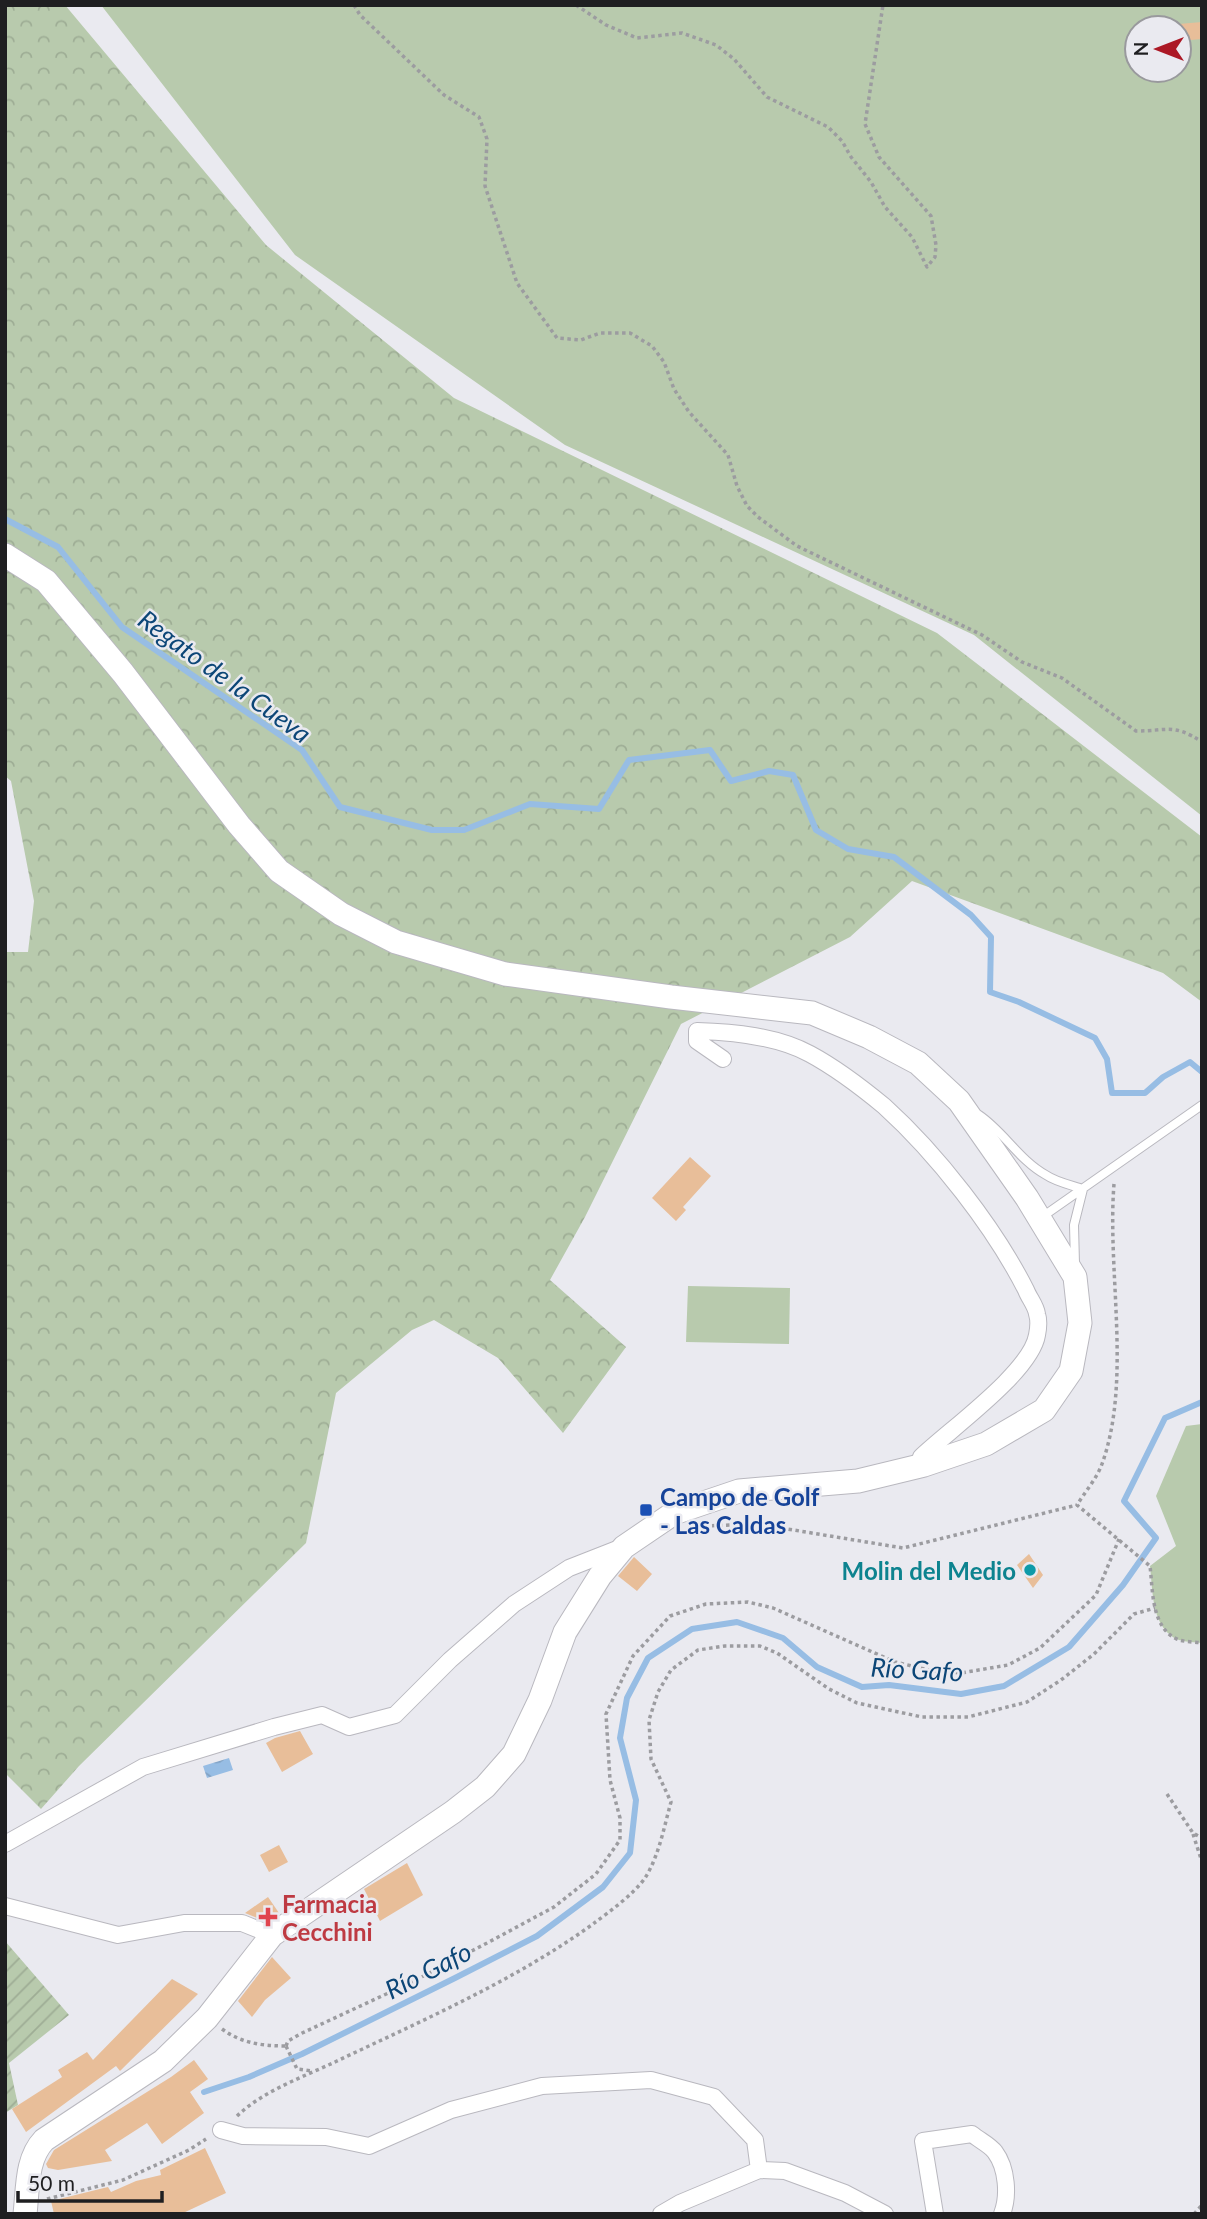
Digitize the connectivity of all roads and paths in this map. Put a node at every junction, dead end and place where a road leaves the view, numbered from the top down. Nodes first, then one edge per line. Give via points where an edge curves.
1 (354, 5) edge
2 (576, 5) edge
3 (883, 5) edge
4 (5, 555) edge
5 (1202, 742) edge
6 (723, 1059) dead end
7 (959, 1101) junction
8 (1202, 1105) edge
9 (1123, 1177) dead end
10 (1083, 1189) junction
11 (1040, 1218) junction
12 (1075, 1277) junction
13 (918, 1467) junction
14 (1077, 1505) junction
15 (704, 1526) dead end
16 (1119, 1539) junction
17 (624, 1547) junction
18 (1155, 1608) junction
19 (1202, 1643) edge
20 (1167, 1794) dead end
21 (1193, 1833) junction
22 (1202, 1838) edge
23 (5, 1844) edge
24 (1202, 1862) edge
25 (5, 1906) edge
26 (272, 1935) junction
27 (207, 2018) junction
28 (286, 2046) junction
29 (315, 2071) junction
30 (221, 2130) junction
31 (759, 2170) junction
32 (1202, 2205) edge
33 (34, 2207) edge
34 (661, 2214) edge
35 (885, 2214) edge
36 (935, 2214) edge
37 (1002, 2214) edge
38 (1194, 2214) edge

1 - 5 path via 444,95 479,117 487,139 485,186 517,283 557,338 581,340 600,333 629,333 652,346 689,412 728,455 737,486 758,517 797,547 1062,678 1136,731 1184,730
2 - 3 path via 636,38 682,33 716,45 767,97 828,127 912,237 928,267 936,245 931,216 880,157 865,124
4 - 7 street via 46,580 279,871 341,914 396,942 506,974 812,1013 918,1063
6 - 13 street via 697,1041 697,1031 757,1036 808,1053 874,1099 958,1188 997,1241 1037,1314 1037,1338 1026,1360 921,1457
7 - 10 lane via 995,1126 1047,1177
7 - 11 street
8 - 10 lane
9 - 14 path via 1114,1184 1112,1226 1114,1416 1101,1466
10 - 11 lane
10 - 12 lane via 1074,1225
11 - 12 street
12 - 13 street via 1080,1323 1071,1371 1044,1410 986,1444
13 - 17 street via 858,1481 738,1491 674,1513
14 - 15 path via 904,1549 757,1524
14 - 16 path
16 - 18 path via 1150,1566
16 - 28 path via 1096,1595 1040,1648 1008,1665 961,1673 895,1662 773,1608 748,1602 706,1604 670,1616 633,1656 607,1714 610,1780 620,1818 620,1840 596,1874 554,1907 410,1983 300,2034
17 - 23 street via 569,1568 514,1604 395,1715 349,1727 322,1715 143,1767
17 - 26 street via 565,1633 514,1754 485,1787
18 - 19 path via 1162,1628 1179,1640
18 - 29 path via 1134,1614 1094,1654 1027,1702 968,1717 922,1717 857,1703 760,1647 698,1650 671,1670 649,1720 651,1759 671,1802 644,1879 571,1940 482,1993
20 - 21 path
21 - 22 path
21 - 24 path
25 - 26 street via 118,1935 184,1923 242,1923
26 - 27 street
27 - 28 path via 234,2038 262,2046
27 - 33 street via 163,2061 44,2140 30,2166
28 - 29 path via 297,2069
29 - 30 path via 248,2105
30 - 31 street via 243,2136 326,2137 369,2146 451,2110 542,2086 651,2080 714,2097 755,2140
30 - 33 path via 123,2180
31 - 34 street
31 - 35 street via 785,2171
32 - 38 path
36 - 37 street via 923,2141 972,2134 995,2151 1005,2172

